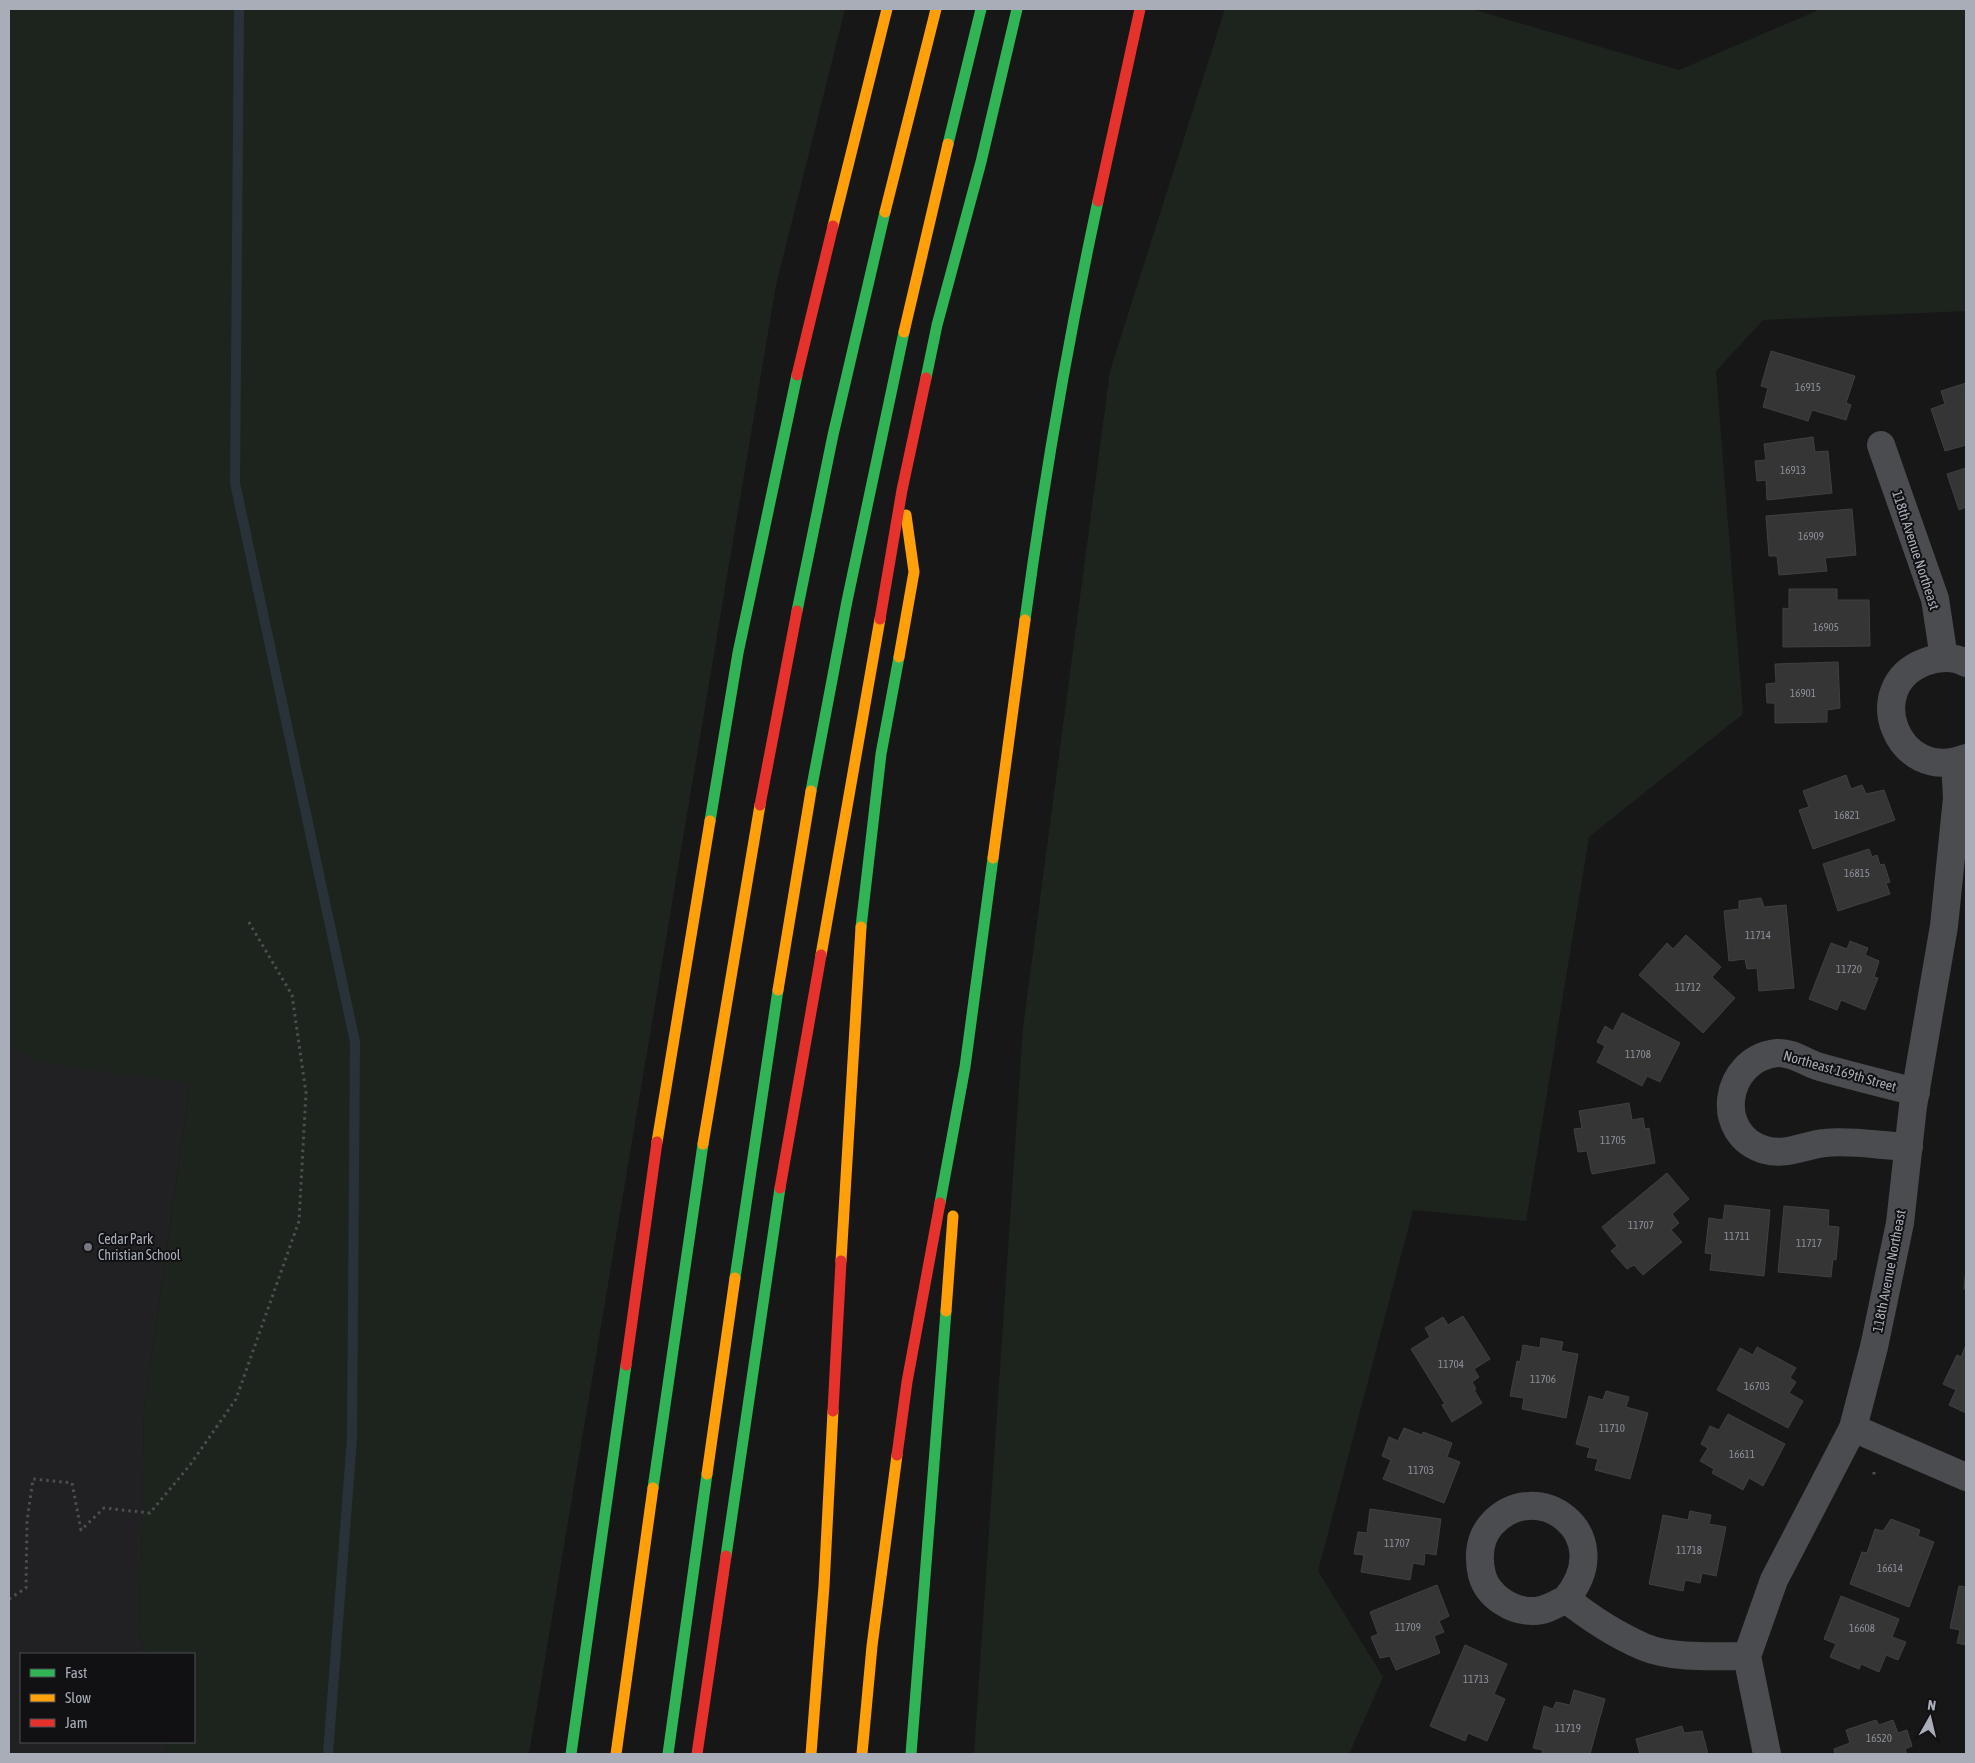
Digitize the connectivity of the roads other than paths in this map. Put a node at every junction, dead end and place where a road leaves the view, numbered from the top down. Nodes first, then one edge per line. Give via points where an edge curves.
1 (887, 9) edge
2 (936, 9) edge
3 (981, 9) edge
4 (1017, 9) edge
5 (1140, 9) edge
6 (1881, 444) dead end
7 (902, 490) junction
8 (1955, 661) edge
9 (1961, 760) edge
10 (965, 1068) junction
11 (1916, 1092) junction
12 (1909, 1147) junction
13 (955, 1187) dead end
14 (954, 1207) dead end
15 (1853, 1428) junction
16 (1966, 1476) edge
17 (1566, 1599) dead end
18 (1747, 1656) junction
19 (571, 1754) edge
20 (616, 1754) edge
21 (668, 1754) edge
22 (697, 1754) edge
23 (811, 1754) edge
24 (862, 1754) edge
25 (912, 1754) edge
26 (1767, 1754) edge

1 - 19 highway via 803,346 738,653 661,1114
2 - 20 highway via 904,128 868,287 804,573 776,721 701,1152
3 - 21 highway via 896,363 823,732 783,959
4 - 7 highway via 981,162 937,325
5 - 10 highway via 1078,290 1042,495
6 - 8 street, 118th Avenue Northeast
7 - 22 highway via 778,1202
7 - 23 highway via 914,572 881,754 858,950 824,1586
8 - 9 street, 118th Avenue Northeast via 1933,659 1906,673 1897,685 1891,714 1897,736 1912,753 1940,764
9 - 11 street, 118th Avenue Northeast via 1944,926
10 - 13 highway
10 - 24 highway via 907,1382 872,1646
11 - 12 street, 118th Avenue Northeast
11 - 12 street, Northeast 169th Street via 1817,1066 1793,1054 1780,1053 1766,1055 1744,1068 1732,1091 1731,1105 1737,1126 1750,1143 1763,1149 1792,1151 1825,1143
12 - 15 street, 118th Avenue Northeast via 1900,1223
14 - 25 highway
15 - 16 street
15 - 18 street, 118th Avenue Northeast via 1774,1580
17 - 18 street via 1590,1618 1645,1648 1691,1656
18 - 26 street

